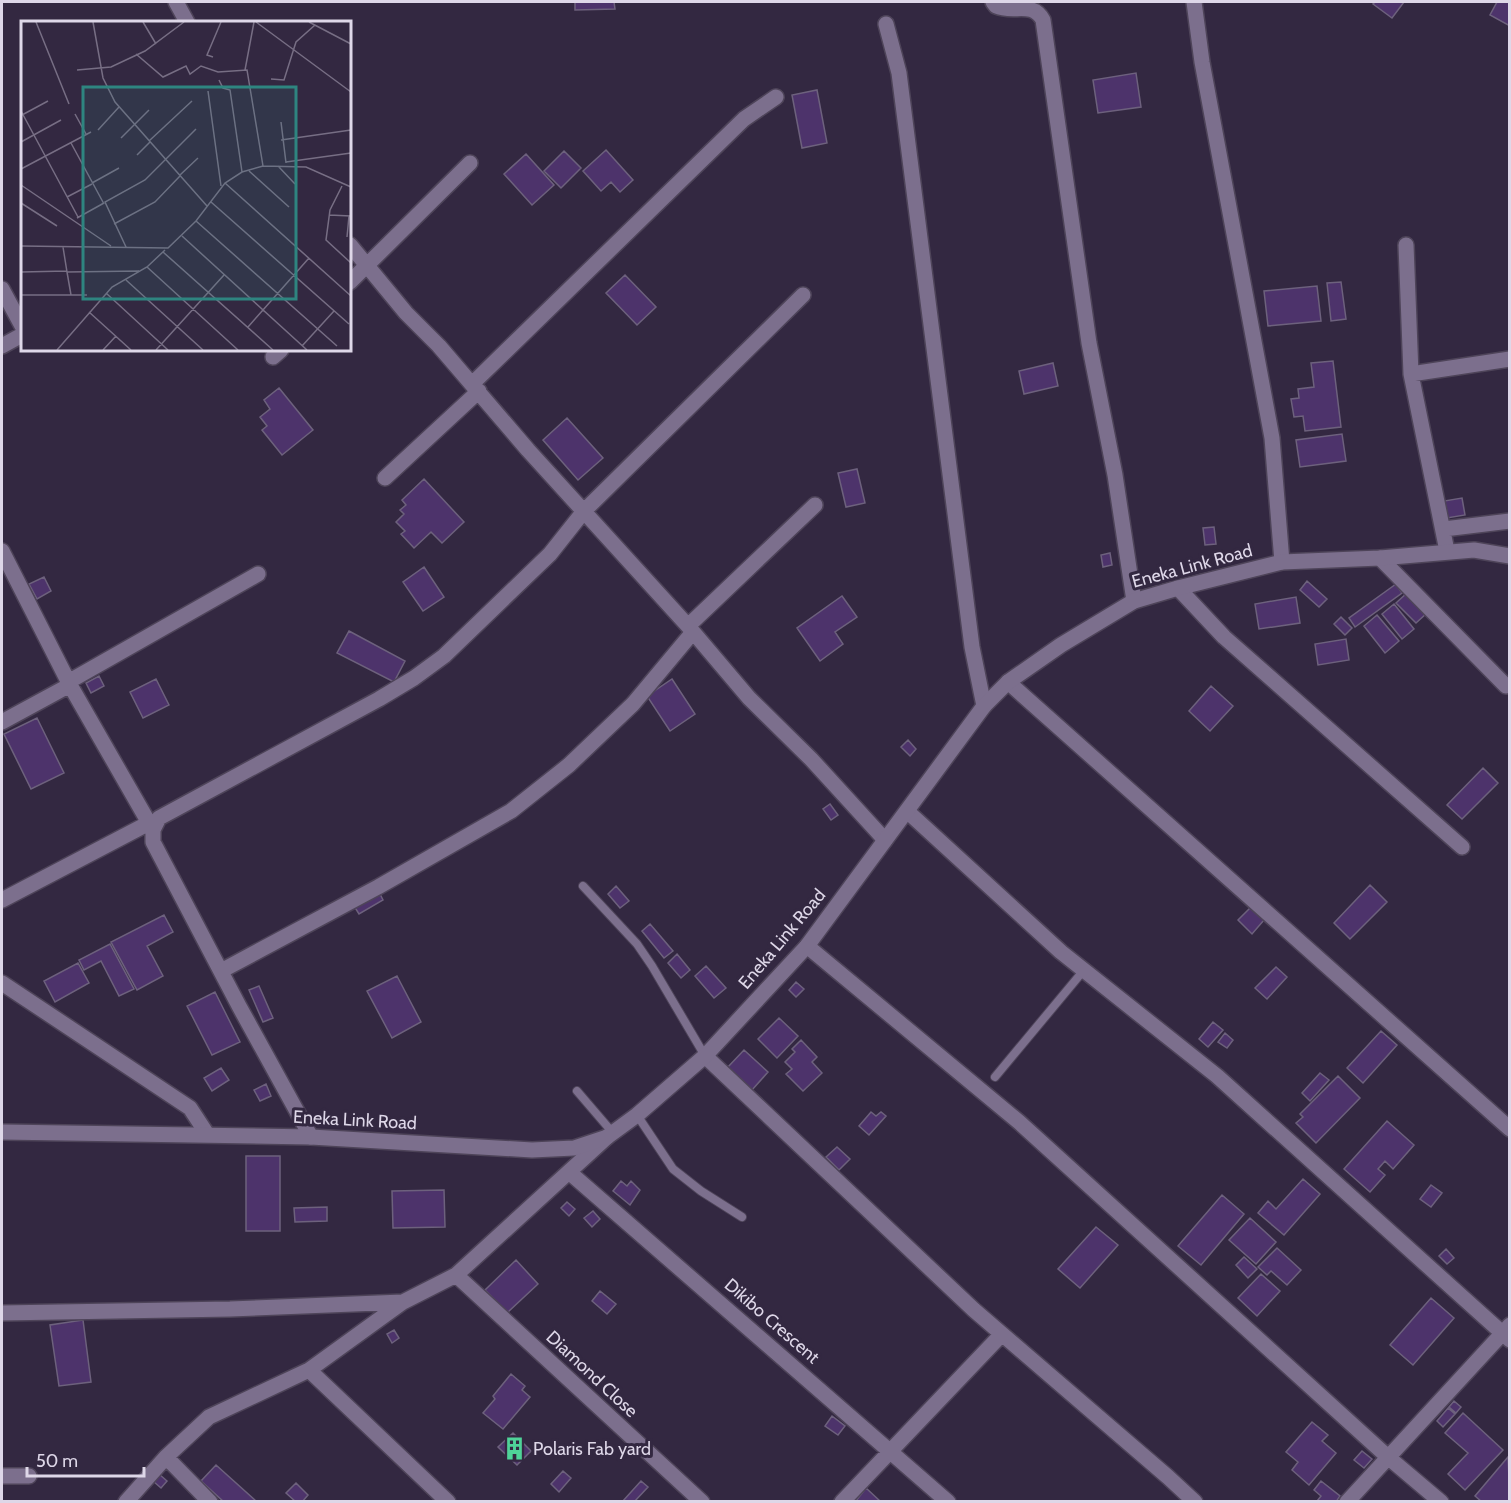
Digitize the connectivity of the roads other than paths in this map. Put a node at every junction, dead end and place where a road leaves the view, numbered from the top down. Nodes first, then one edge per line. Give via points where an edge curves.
1 (176, 2) edge
2 (993, 2) edge
3 (1194, 2) edge
4 (186, 21) edge
5 (886, 24) dead end
6 (776, 97) dead end
7 (470, 163) dead end
8 (1406, 245) dead end
9 (351, 246) edge
10 (366, 266) junction
11 (351, 281) edge
12 (2, 289) edge
13 (803, 295) dead end
14 (21, 325) edge
15 (21, 336) edge
16 (2, 346) edge
17 (1509, 359) edge
18 (1411, 374) junction
19 (475, 388) junction
20 (385, 478) dead end
21 (815, 505) dead end
22 (584, 511) junction
23 (1509, 520) edge
24 (1444, 529) junction
25 (2, 551) edge
26 (1447, 551) junction
27 (1509, 556) edge
28 (1380, 558) junction
29 (1282, 562) junction
30 (258, 574) dead end
31 (1178, 588) junction
32 (1134, 601) junction
33 (690, 629) junction
34 (1008, 682) junction
35 (69, 683) junction
36 (1506, 686) dead end
37 (984, 706) junction
38 (2, 722) edge
39 (908, 812) junction
40 (151, 826) junction
41 (885, 840) junction
42 (1462, 847) dead end
43 (583, 886) dead end
44 (2, 900) edge
45 (807, 946) junction
46 (1084, 970) junction
47 (221, 971) junction
48 (2, 983) edge
49 (705, 1056) junction
50 (995, 1077) dead end
51 (577, 1091) dead end
52 (637, 1115) junction
53 (1509, 1129) edge
54 (2, 1132) edge
55 (207, 1134) junction
56 (610, 1135) junction
57 (311, 1137) junction
58 (569, 1172) junction
59 (742, 1217) dead end
60 (456, 1275) junction
61 (403, 1302) junction
62 (2, 1313) edge
63 (1507, 1333) edge
64 (1002, 1334) junction
65 (309, 1370) junction
66 (891, 1451) junction
67 (166, 1457) junction
68 (1389, 1458) junction
69 (2, 1476) edge
70 (29, 1476) dead end
71 (126, 1502) edge
72 (210, 1502) edge
73 (448, 1502) edge
74 (702, 1502) edge
75 (842, 1502) edge
76 (948, 1502) edge
77 (1194, 1502) edge
78 (1347, 1502) edge
79 (1441, 1502) edge

1 - 4 street
2 - 32 street via 1002,9 1033,8 1043,20 1089,343
3 - 29 street via 1272,438
5 - 37 street via 899,73 972,647
6 - 19 street via 744,119
7 - 10 street
8 - 18 street
9 - 10 street
10 - 11 street
10 - 19 street
12 - 14 street
13 - 22 street
15 - 16 street
17 - 18 street
18 - 24 street
19 - 20 street
19 - 22 street
21 - 33 street
22 - 33 street
22 - 40 street via 550,554 444,656 414,678 159,818
23 - 24 street
24 - 26 street
25 - 35 street
26 - 27 street, Eneka Link Road via 1474,550
26 - 28 street, Eneka Link Road
28 - 29 street, Eneka Link Road
28 - 36 street
29 - 31 street, Eneka Link Road
30 - 35 street
31 - 32 street, Eneka Link Road
31 - 42 street via 1224,637
32 - 34 street, Eneka Link Road
33 - 41 street via 749,698
33 - 47 street via 633,704 569,765 511,811
34 - 37 street, Eneka Link Road
34 - 53 street
35 - 38 street
35 - 40 street
37 - 39 street, Eneka Link Road
39 - 41 street, Eneka Link Road
39 - 46 street
40 - 44 street
40 - 47 street via 153,842
41 - 45 street, Eneka Link Road
43 - 49 lane via 637,944
45 - 49 street, Eneka Link Road
45 - 68 street via 1019,1122
46 - 50 lane
46 - 63 street via 1217,1076
47 - 57 street
48 - 55 street via 190,1108
49 - 52 street, Eneka Link Road
49 - 64 street
51 - 56 lane
52 - 56 street, Eneka Link Road
52 - 59 lane via 673,1169
54 - 55 street, Eneka Link Road
55 - 57 street, Eneka Link Road
56 - 57 street, Eneka Link Road via 574,1148 532,1150
56 - 58 street
58 - 60 street
58 - 66 street, Dikibo Crescent
60 - 61 street
60 - 74 street, Diamond Close
61 - 62 street
61 - 65 street
63 - 68 street
64 - 66 street
64 - 77 street
65 - 67 street via 209,1417
65 - 73 street
66 - 75 street
66 - 76 street, Dikibo Crescent
67 - 71 street
67 - 72 street
68 - 78 street
68 - 79 street
69 - 70 street

